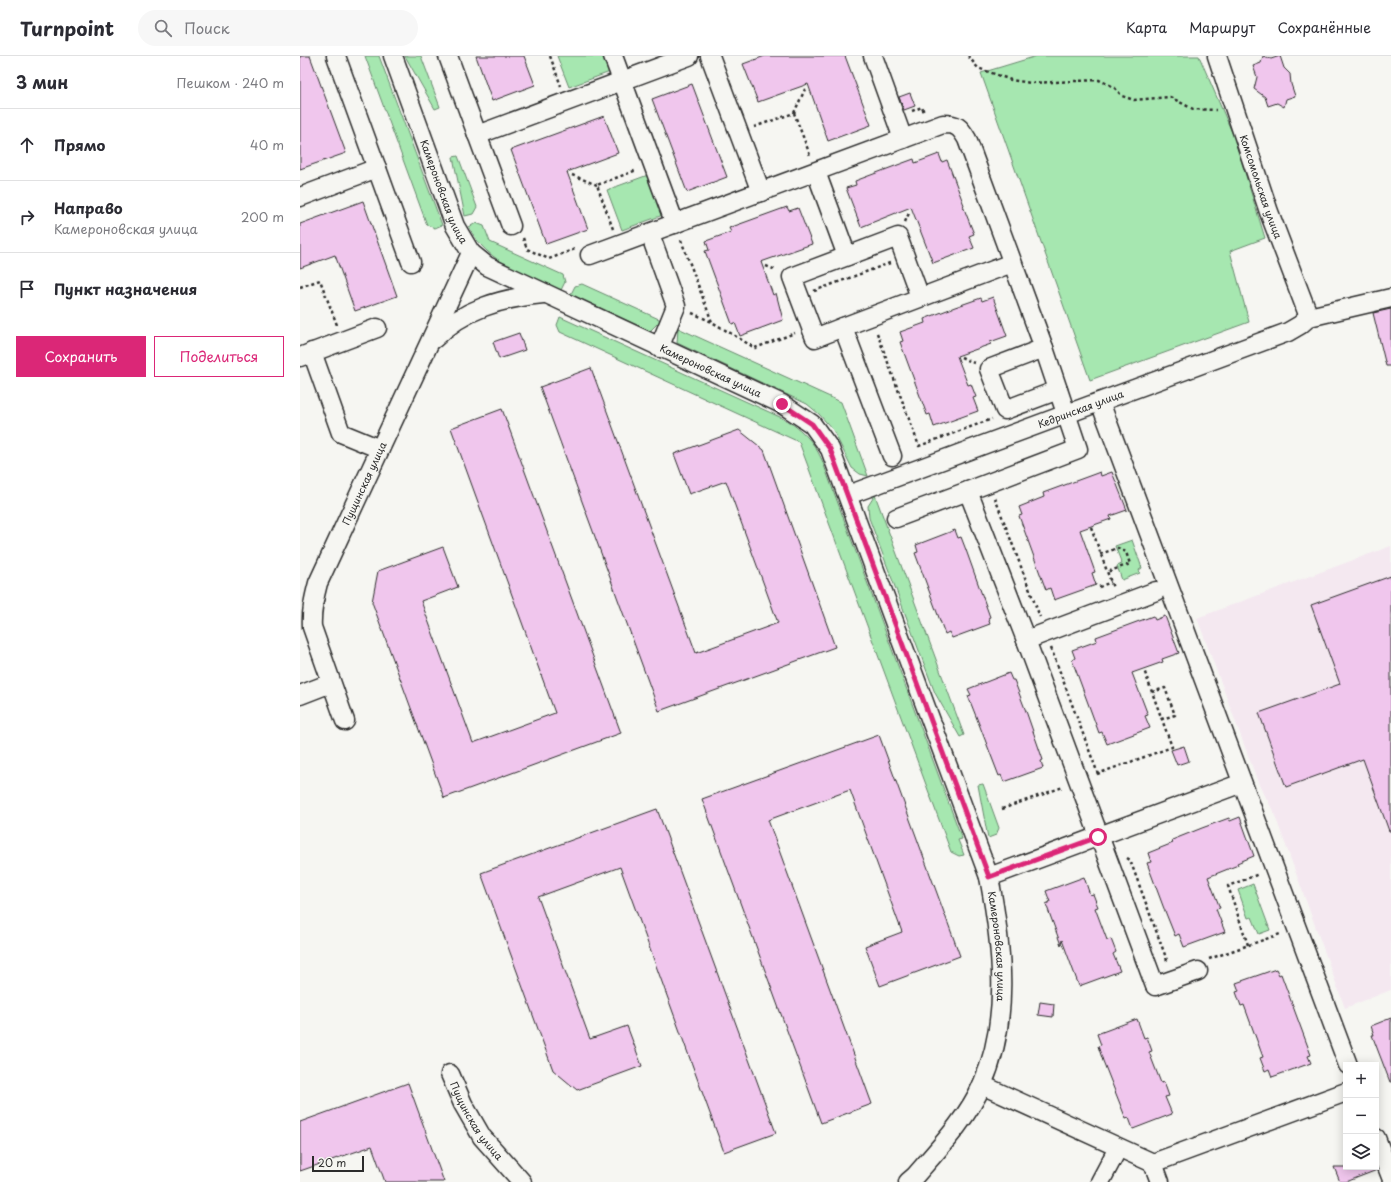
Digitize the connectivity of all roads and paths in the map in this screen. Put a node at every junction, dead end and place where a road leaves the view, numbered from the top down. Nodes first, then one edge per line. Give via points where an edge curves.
1 (336, 56) edge
2 (393, 56) edge
3 (448, 56) edge
4 (613, 56) edge
5 (689, 56) edge
6 (710, 56) edge
7 (873, 56) edge
8 (968, 56) edge
9 (1217, 56) edge
10 (622, 81) junction
11 (806, 87) dead end
12 (1235, 109) junction
13 (794, 113) junction
14 (738, 133) junction
15 (477, 135) junction
16 (903, 139) junction
17 (653, 164) junction
18 (377, 168) junction
19 (816, 172) junction
20 (572, 175) dead end
21 (597, 185) junction
22 (761, 192) junction
23 (300, 197) edge
24 (675, 224) junction
25 (511, 226) joint
26 (650, 234) junction
27 (619, 245) junction
28 (584, 252) joint
29 (471, 253) junction
30 (847, 256) junction
31 (906, 257) junction
32 (411, 262) dead end
33 (1012, 263) junction
34 (300, 287) edge
35 (543, 294) junction
36 (799, 297) junction
37 (920, 297) junction
38 (1391, 298) edge
39 (676, 306) junction
40 (871, 316) junction
41 (1309, 316) junction
42 (712, 322) junction
43 (810, 327) junction
44 (843, 327) junction
45 (377, 328) dead end
46 (343, 341) junction
47 (428, 345) junction
48 (659, 348) junction
49 (1044, 348) junction
50 (306, 355) edge
51 (1058, 390) junction
52 (1100, 402) junction
53 (1067, 413) junction
54 (996, 418) dead end
55 (380, 449) junction
56 (892, 456) dead end
57 (968, 491) junction
58 (998, 493) dead end
59 (848, 495) junction
60 (896, 518) dead end
61 (1091, 526) dead end
62 (1100, 554) junction
63 (1107, 572) junction
64 (1111, 582) junction
65 (1099, 587) dead end
66 (1156, 591) dead end
67 (1119, 605) junction
68 (1045, 633) junction
69 (1026, 640) junction
70 (1144, 670) dead end
71 (331, 683) junction
72 (1152, 692) junction
73 (300, 695) edge
74 (1162, 720) junction
75 (345, 721) dead end
76 (1098, 774) junction
77 (1078, 782) junction
78 (1242, 782) junction
79 (1002, 809) dead end
80 (1098, 837) junction
81 (1124, 857) dead end
82 (1261, 873) dead end
83 (989, 877) junction
84 (1284, 932) dead end
85 (1248, 944) junction
86 (1202, 964) joint
87 (1170, 969) dead end
88 (1347, 1062) edge
89 (450, 1074) dead end
90 (982, 1085) junction
91 (1343, 1093) edge
92 (1379, 1146) edge
93 (1118, 1148) junction
94 (1153, 1163) junction
95 (1391, 1177) edge
96 (522, 1182) edge
97 (908, 1182) edge
98 (1100, 1182) edge
99 (1160, 1182) edge

1 - 18 street
2 - 29 street, Камероновская улица via 455,226
3 - 15 street
4 - 10 street
5 - 10 street
6 - 14 street
7 - 16 street
8 - 12 path via 978,68 1011,80 1032,83 1099,80 1114,87 1122,96 1134,100 1170,97 1193,109
9 - 12 street, Комсомольская улица
10 - 15 street
10 - 17 street
11 - 13 path
12 - 41 street, Комсомольская улица via 1269,212
13 - 14 path
13 - 19 path
14 - 22 street
15 - 25 street
16 - 19 street
16 - 33 street via 943,124 953,124 962,130
17 - 21 path
17 - 24 street
18 - 23 street
18 - 32 street
19 - 22 street
19 - 30 street
20 - 21 path
21 - 27 path
22 - 24 street
24 - 26 street
24 - 42 path
25 - 28 path via 521,231 527,249 549,259
26 - 27 street
26 - 39 street
27 - 28 street
29 - 35 street, Камероновская улица via 487,266
29 - 47 street, Пущинская улица
30 - 31 street via 898,237
30 - 36 street via 792,277
31 - 36 path
31 - 37 street
33 - 37 street
33 - 49 street
34 - 46 path via 320,280
35 - 47 street via 505,300 466,314 448,325
35 - 48 street, Камероновская улица
36 - 43 street
37 - 40 street
38 - 41 street
39 - 42 path
39 - 48 street
40 - 44 street
40 - 54 path via 919,446
41 - 52 street, Кедринская улица via 1300,326 1288,332
42 - 43 path via 755,348
43 - 44 street via 815,338
44 - 56 street
45 - 46 street
46 - 50 street
47 - 55 street, Пущинская улица
48 - 59 street, Камероновская улица via 782,404 804,417 830,449
49 - 51 street
49 - 51 street via 989,369 1005,410
50 - 55 street via 340,432
51 - 53 street
52 - 53 street, Кедринская улица
52 - 78 street
53 - 57 street via 1078,449
53 - 59 street, Кедринская улица
55 - 71 street, Пущинская улица via 318,583 313,600 312,627
57 - 60 street
57 - 69 street
58 - 68 path via 995,498
59 - 83 street, Камероновская улица
61 - 62 path
62 - 63 path
62 - 63 path via 1118,548 1126,552 1130,564
63 - 64 path
64 - 65 path
64 - 67 path
66 - 67 street
67 - 68 street
68 - 69 street
68 - 76 path
69 - 77 street
70 - 72 path
71 - 73 street
71 - 75 street, Пущинская улица
72 - 74 path
72 - 74 path via 1165,688 1173,708 1175,715
74 - 76 path via 1172,747
76 - 77 path
77 - 79 path
77 - 80 street
78 - 80 street
78 - 88 street
80 - 83 street
80 - 86 street via 1155,986
81 - 87 path via 1130,860
82 - 85 path via 1228,886
83 - 90 street, Камероновская улица via 1000,951 1002,992 996,1041
84 - 85 path
85 - 86 path
89 - 96 street, Пущинская улица via 482,1137
90 - 93 street
90 - 97 street, Камероновская улица via 964,1116
91 - 94 street
92 - 95 street
93 - 94 street
93 - 98 street
94 - 99 street

